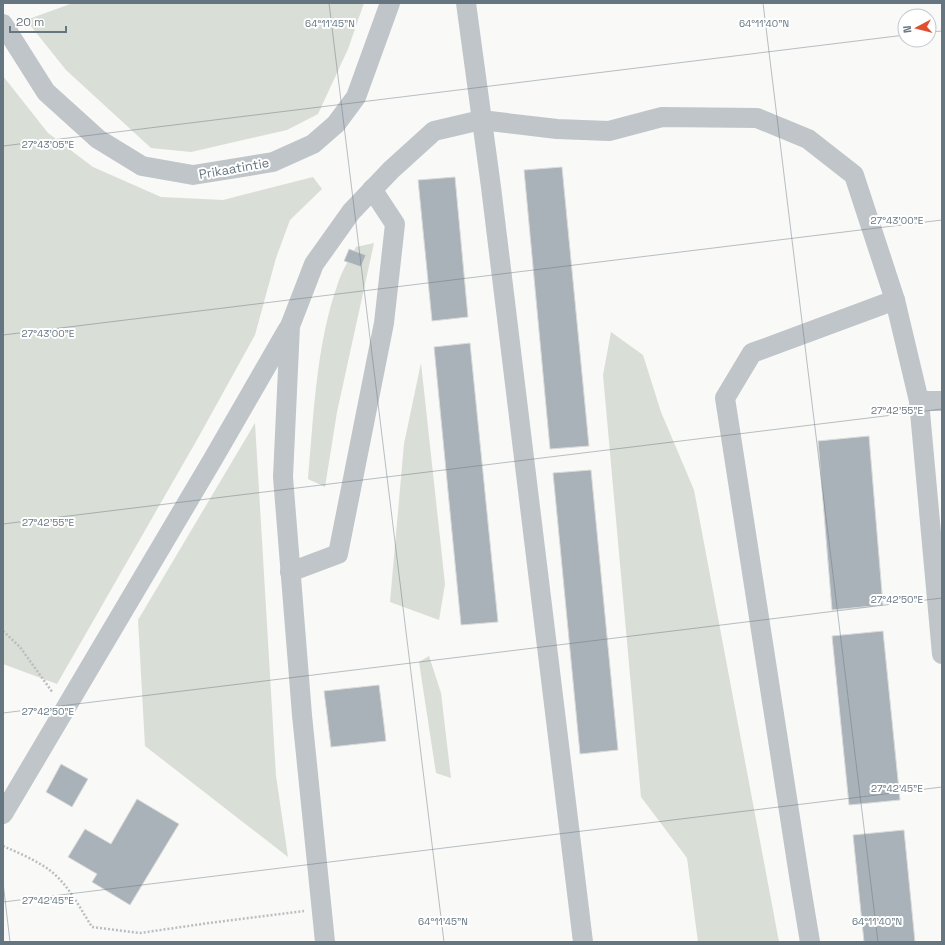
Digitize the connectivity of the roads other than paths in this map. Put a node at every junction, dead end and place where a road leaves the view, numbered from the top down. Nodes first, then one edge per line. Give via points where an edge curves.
1 (390, 3) edge
2 (466, 3) edge
3 (3, 24) edge
4 (481, 120) junction
5 (372, 189) junction
6 (895, 300) junction
7 (290, 326) junction
8 (919, 401) junction
9 (942, 401) edge
10 (290, 572) junction
11 (942, 654) edge
12 (3, 814) edge
13 (323, 941) edge
14 (583, 942) edge
15 (810, 942) edge

1 - 3 street, Prikaatintie via 356,97 336,124 313,144 274,162 193,175 142,166 98,139 46,92
2 - 4 street
4 - 5 street via 434,131
4 - 6 street via 557,129 609,131 662,117 757,118 808,139 854,175
4 - 14 street
5 - 7 street via 351,212 314,264
5 - 10 street via 395,224 384,322 338,554
6 - 8 street
6 - 15 street via 752,353 725,398
7 - 10 street via 282,477
7 - 12 street
8 - 9 street
8 - 11 street
10 - 13 street

